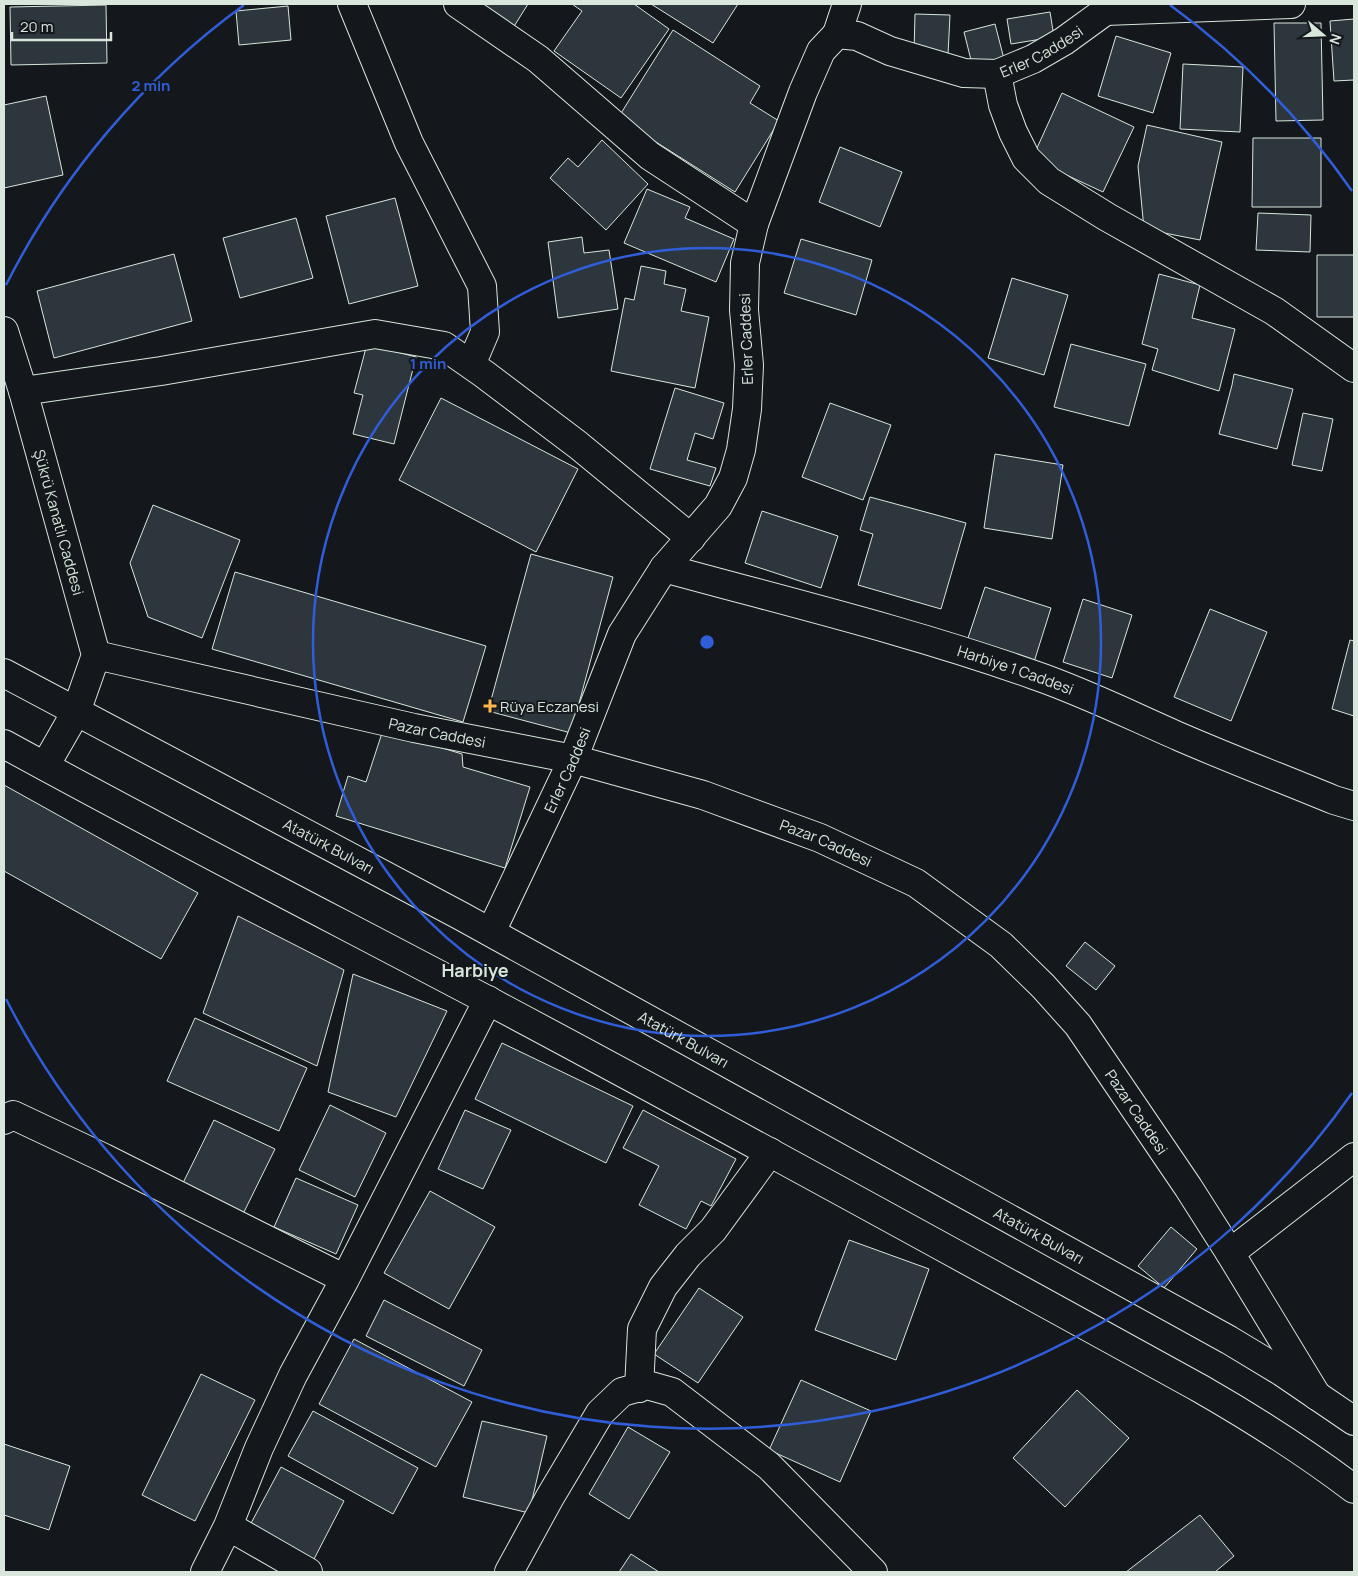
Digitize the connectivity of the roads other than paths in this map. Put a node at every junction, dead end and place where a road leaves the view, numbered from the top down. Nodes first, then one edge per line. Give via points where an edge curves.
1 (352, 4) edge
2 (458, 4) edge
3 (847, 4) edge
4 (1290, 4) edge
5 (1110, 7) edge
6 (837, 34) junction
7 (997, 74) junction
8 (754, 224) junction
9 (4, 331) edge
10 (471, 365) junction
11 (1354, 368) edge
12 (23, 392) junction
13 (691, 538) junction
14 (664, 568) junction
15 (96, 655) junction
16 (4, 673) edge
17 (76, 712) junction
18 (4, 744) edge
19 (573, 759) junction
20 (45, 766) junction
21 (1354, 806) edge
22 (491, 932) junction
23 (488, 1000) junction
24 (4, 1120) edge
25 (770, 1152) junction
26 (1354, 1157) edge
27 (1230, 1253) junction
28 (345, 1279) junction
29 (639, 1388) junction
30 (1317, 1396) junction
31 (1354, 1421) edge
32 (1354, 1489) edge
33 (228, 1526) junction
34 (205, 1572) edge
35 (308, 1572) edge
36 (509, 1572) edge
37 (873, 1572) edge

1 - 10 main road via 409,143 482,286 485,332
2 - 8 main road via 538,59 650,156
3 - 6 main road
4 - 5 main road
5 - 7 main road, Erler Caddesi via 1064,41
6 - 7 main road, Erler Caddesi via 857,36 890,51 964,73
6 - 8 main road, Erler Caddesi via 821,51 803,92
7 - 11 main road via 1003,106 1013,132 1026,158 1049,181 1274,311
8 - 13 main road, Erler Caddesi via 745,263 744,310 749,365 741,450 733,478 718,506
9 - 12 main road, Şükrü Kanatlı Caddesi
10 - 12 main road via 444,346 375,334
10 - 13 main road via 578,445
12 - 15 main road, Şükrü Kanatlı Caddesi
13 - 14 main road, Erler Caddesi
14 - 19 main road, Erler Caddesi via 622,634
14 - 21 main road, Harbiye 1 Caddesi via 863,622 1018,669
15 - 17 main road
15 - 19 main road, Pazar Caddesi via 414,728
16 - 17 main road, Atatürk Bulvarı
17 - 20 main road
17 - 22 main road, Atatürk Bulvarı
18 - 20 main road
19 - 22 main road, Erler Caddesi
19 - 27 main road, Pazar Caddesi via 703,795 820,838 916,883 1000,945 1078,1025
20 - 23 main road
22 - 30 main road, Atatürk Bulvarı via 1229,1340
23 - 25 main road
23 - 28 main road
24 - 28 main road via 13,1115
25 - 29 main road via 713,1230 663,1287 642,1329
25 - 32 main road via 1259,1422
26 - 27 main road
27 - 30 main road, Pazar Caddesi
28 - 33 main road via 293,1375
29 - 36 main road via 622,1392 600,1413
29 - 37 main road via 648,1386 672,1392 769,1466
30 - 31 main road, Atatürk Bulvarı
33 - 34 main road
33 - 35 main road

